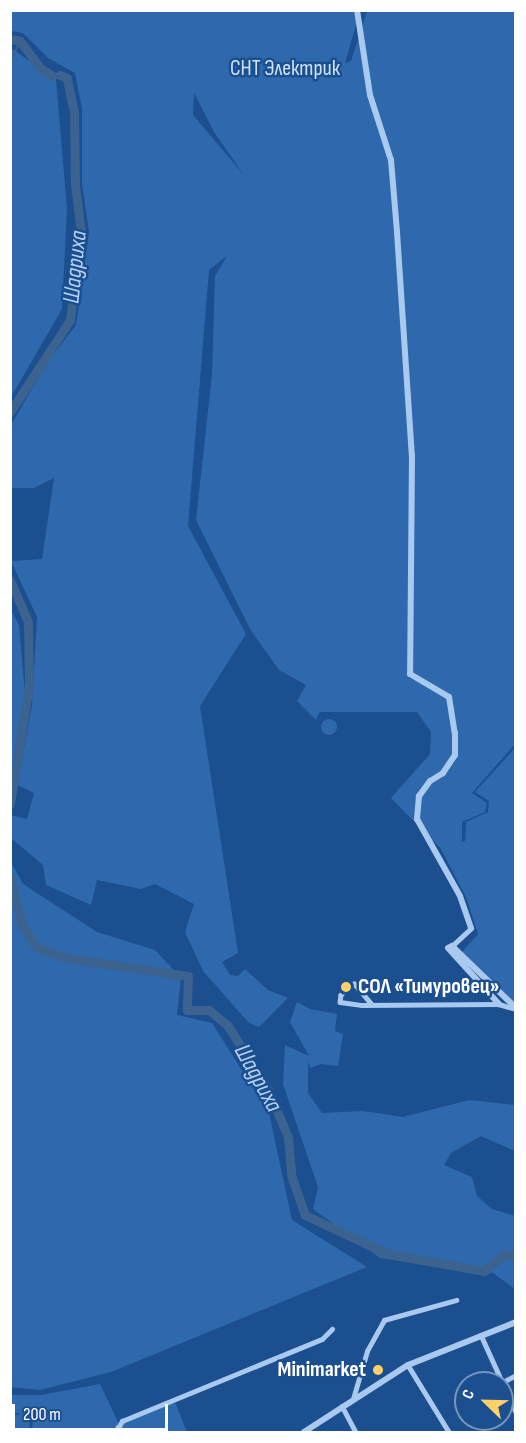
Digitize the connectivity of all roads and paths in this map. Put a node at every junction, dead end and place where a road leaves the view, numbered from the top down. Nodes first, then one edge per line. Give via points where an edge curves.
1 (357, 10) edge
2 (471, 928) joint
3 (452, 946) junction
4 (371, 1004) junction
5 (499, 1004) junction
6 (514, 1008) edge
7 (456, 1300) dead end
8 (516, 1322) edge
9 (332, 1329) dead end
10 (481, 1335) junction
11 (408, 1365) junction
12 (497, 1371) edge
13 (353, 1399) junction
14 (342, 1406) junction
15 (122, 1432) edge
16 (304, 1432) edge
17 (356, 1432) edge
18 (449, 1432) edge

1 - 2 street via 370,95 391,160 397,232 412,456 410,674 449,697 455,733 455,755 419,796 417,819 460,896
2 - 3 street
3 - 5 street via 448,948
3 - 6 street
4 - 4 street via 340,1002 341,995 354,984
4 - 5 street
5 - 6 street
7 - 13 street via 384,1320 367,1351
8 - 10 street
9 - 15 street via 322,1339 122,1421 118,1428
10 - 11 street
10 - 12 street
11 - 13 street
11 - 18 street
13 - 14 street
14 - 16 street
14 - 17 street

